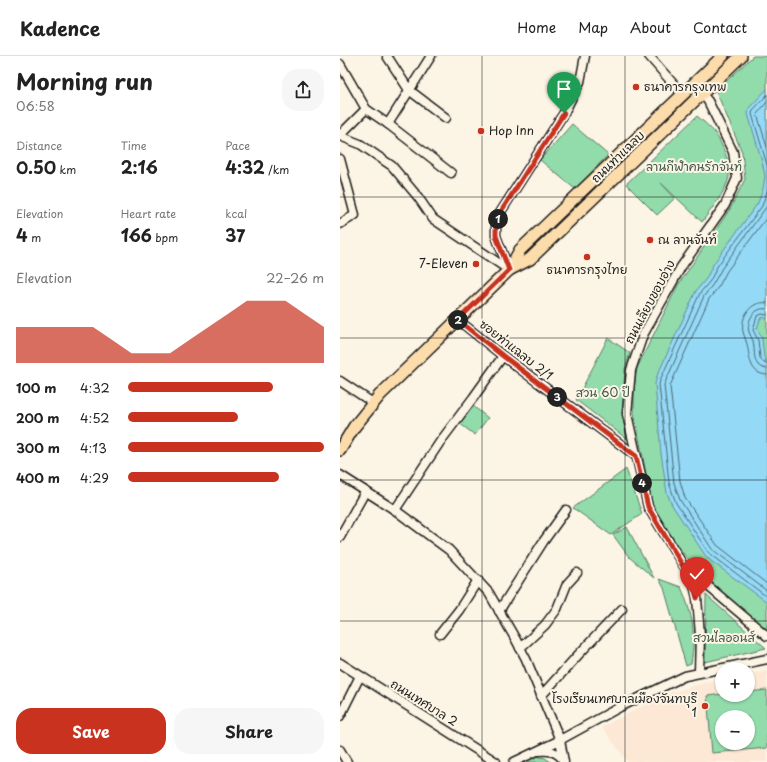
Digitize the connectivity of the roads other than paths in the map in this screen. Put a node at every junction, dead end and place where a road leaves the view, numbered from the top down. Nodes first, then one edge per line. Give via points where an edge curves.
1 (387, 56) edge
2 (431, 56) edge
3 (585, 56) edge
4 (649, 56) edge
5 (723, 56) edge
6 (741, 56) edge
7 (340, 64) edge
8 (694, 84) junction
9 (409, 90) junction
10 (702, 94) junction
11 (683, 95) junction
12 (366, 110) junction
13 (446, 118) dead end
14 (388, 124) junction
15 (340, 136) edge
16 (340, 159) edge
17 (451, 173) dead end
18 (340, 224) edge
19 (509, 270) junction
20 (458, 320) junction
21 (503, 356) junction
22 (340, 381) edge
23 (373, 403) junction
24 (340, 450) edge
25 (636, 456) junction
26 (340, 476) edge
27 (365, 492) junction
28 (395, 510) junction
29 (566, 510) dead end
30 (340, 538) edge
31 (683, 564) junction
32 (577, 572) dead end
33 (478, 580) junction
34 (622, 609) dead end
35 (499, 611) junction
36 (440, 634) dead end
37 (767, 636) edge
38 (520, 648) junction
39 (767, 659) edge
40 (340, 664) edge
41 (700, 672) junction
42 (360, 676) junction
43 (541, 696) junction
44 (340, 716) edge
45 (560, 740) junction
46 (340, 750) edge
47 (536, 751) junction
48 (518, 761) edge
49 (563, 761) edge
50 (347, 762) edge
51 (496, 762) edge

1 - 9 street
2 - 9 street
3 - 19 street via 580,82 564,113 500,213 496,236
4 - 11 street
5 - 8 main road, ถนนท่าแฉลบ
6 - 10 main road, ถนนท่าแฉลบ
7 - 12 street
8 - 10 main road
8 - 11 main road, ถนนท่าแฉลบ
9 - 13 street
9 - 14 street
10 - 19 main road, ถนนท่าแฉลบ via 530,259
10 - 25 street, ถนนเลียบขอบอ่าง via 733,152 737,178 725,205 681,266 643,335 631,370 627,414
11 - 19 main road, ถนนท่าแฉลบ via 520,250
12 - 14 street
12 - 15 street
14 - 17 street
15 - 19 street via 360,144 392,166 418,197 432,219
16 - 18 street via 355,215
19 - 20 main road, ถนนท่าแฉลบ
20 - 21 street, ซอยท่าแฉลบ 2/1
20 - 23 main road, ถนนท่าแฉลบ
21 - 25 street, ซอยท่าแฉลบ 2/1
21 - 28 street via 440,442
22 - 23 street
23 - 24 main road, ถนนท่าแฉลบ
25 - 31 street, ถนนเลียบขอบอ่าง via 648,507
26 - 27 street
27 - 28 street
27 - 30 street
28 - 33 street via 449,550
29 - 35 street
31 - 37 street, ถนนเลียบขอบอ่าง
31 - 41 street via 694,585 697,598
32 - 38 street via 567,584 556,609 545,625
33 - 35 street
33 - 36 street
34 - 43 street
35 - 38 street
38 - 43 street
39 - 41 street
40 - 42 street, ถนนเทศบาล 2
41 - 45 street via 685,676 620,707
42 - 44 street
42 - 51 street, ถนนเทศบาล 2
43 - 45 street
45 - 47 street
45 - 49 street
46 - 50 street
47 - 48 street
47 - 49 street via 554,752

